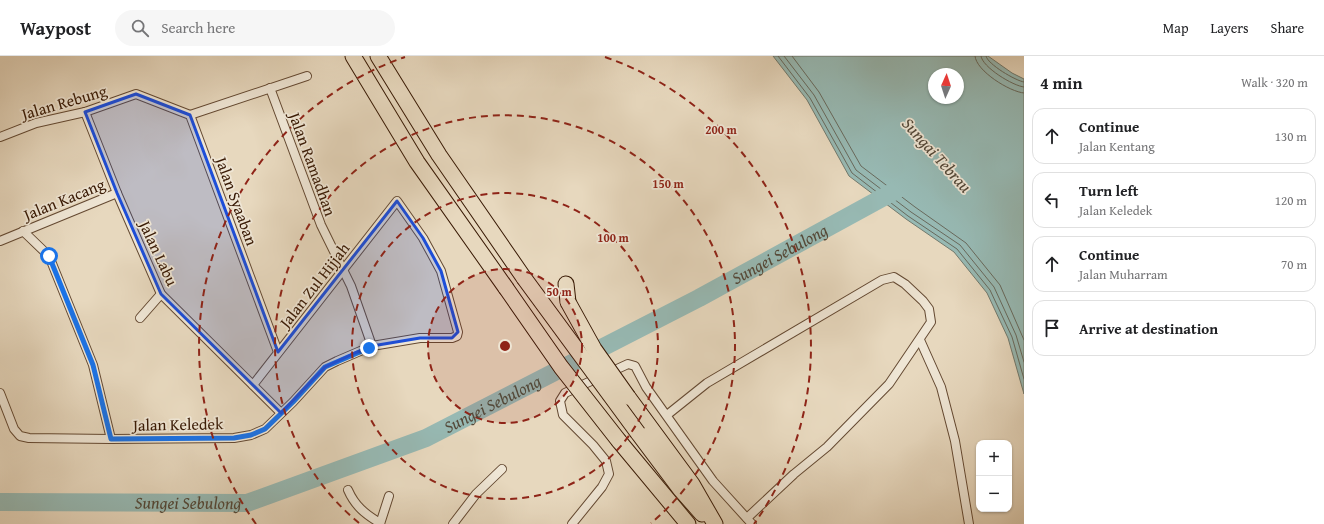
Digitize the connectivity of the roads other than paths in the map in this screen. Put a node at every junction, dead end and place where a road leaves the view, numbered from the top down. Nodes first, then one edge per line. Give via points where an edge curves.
1 (353, 56) edge
2 (378, 56) edge
3 (306, 76) dead end
4 (270, 88) junction
5 (86, 112) junction
6 (190, 115) junction
7 (0, 137) edge
8 (117, 193) junction
9 (397, 201) joint
10 (23, 231) junction
11 (0, 241) edge
12 (343, 270) junction
13 (566, 284) dead end
14 (161, 294) junction
15 (140, 318) dead end
16 (920, 340) junction
17 (372, 346) junction
18 (278, 352) junction
19 (253, 385) junction
20 (0, 393) edge
21 (281, 413) junction
22 (667, 415) junction
23 (111, 439) junction
24 (502, 469) dead end
25 (348, 490) dead end
26 (389, 496) dead end
27 (750, 521) edge
28 (380, 524) edge
29 (453, 524) edge
30 (572, 524) edge
31 (688, 524) edge
32 (710, 524) edge
33 (715, 524) edge
34 (969, 524) edge

1 - 31 highway, bridge via 417,162 561,367
2 - 32 highway, bridge via 439,155 524,278 680,489
3 - 4 street
4 - 6 street
4 - 12 street, Jalan Ramadhan via 321,226
5 - 6 street, Jalan Rebung via 136,94
5 - 7 street, Jalan Rebung via 36,123
5 - 8 street, Jalan Labu
6 - 18 street, Jalan Syaaban
8 - 10 street, Jalan Kacang
8 - 14 street, Jalan Labu
9 - 12 street, Jalan Zul Hijjah
9 - 17 street, Jalan Keledek via 423,238 441,271 458,332 457,336 452,338 420,338
10 - 11 street, Jalan Kacang
10 - 23 street via 49,256 93,365
12 - 17 street, Jalan Ramadhan via 359,306
12 - 18 street, Jalan Zul Hijjah
13 - 33 highway, bridge via 568,302 594,349 692,484
14 - 15 street
14 - 19 street, Jalan Labu
16 - 22 street via 931,322 929,309 905,284 894,277 882,280 706,383
16 - 27 street via 889,384 827,447 794,474
16 - 34 street via 941,387 955,441
17 - 21 street, Jalan Keledek via 325,367
18 - 19 street, Jalan Zul Hijjah
19 - 21 street, Jalan Labu
20 - 23 street, Jalan Keledek via 14,429 20,436
21 - 23 street, Jalan Keledek via 265,429 234,438
22 - 27 street via 713,481
22 - 30 street via 635,366 628,364 565,393 560,401 563,415 606,461 609,474 602,487
24 - 29 street via 476,494
25 - 28 street via 362,512
26 - 28 street

